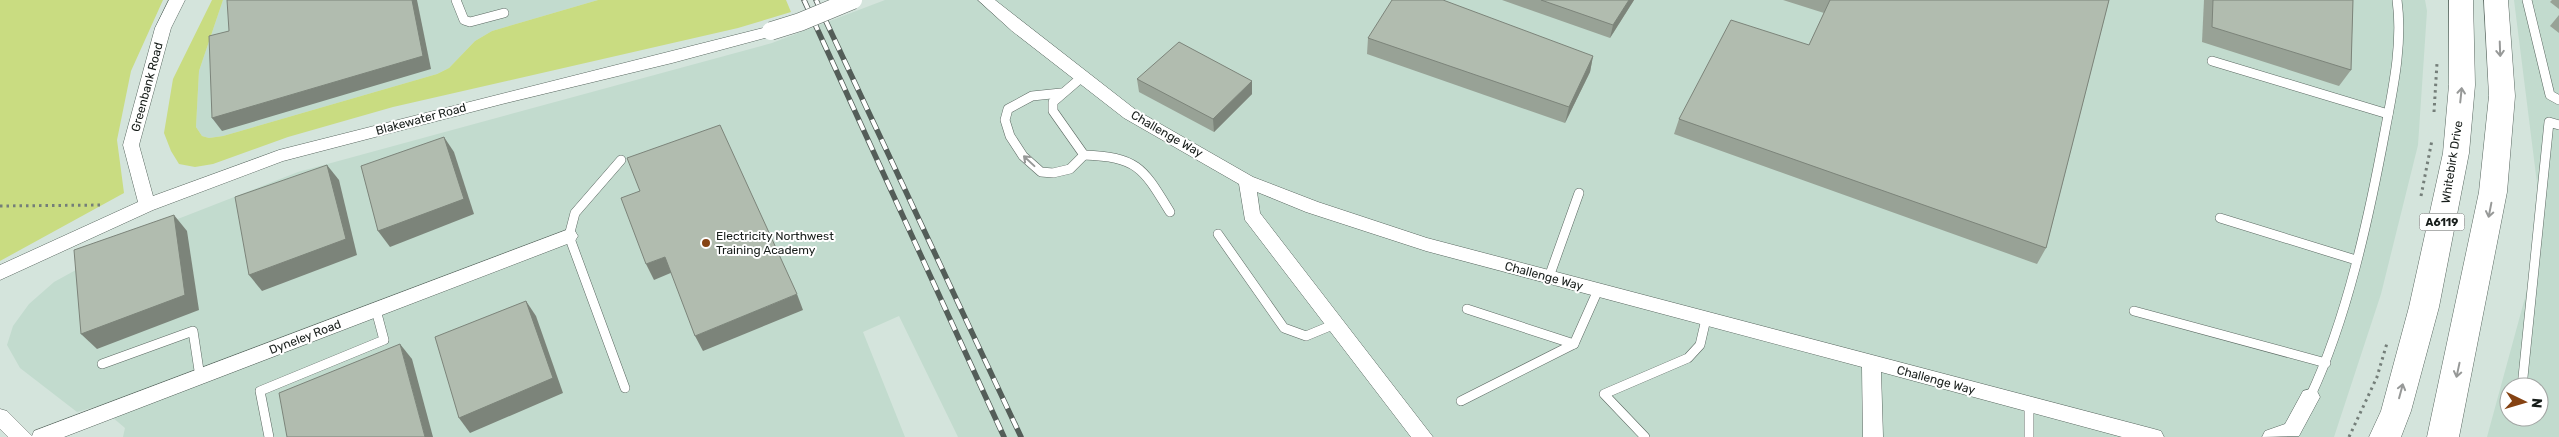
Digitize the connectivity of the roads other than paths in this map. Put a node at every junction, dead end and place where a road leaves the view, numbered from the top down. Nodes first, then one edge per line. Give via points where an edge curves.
1 (177, 0) edge
2 (456, 0) edge
3 (853, 0) edge
4 (986, 0) edge
5 (2397, 0) edge
6 (2461, 0) edge
7 (2496, 0) edge
8 (2527, 0) edge
9 (504, 13) dead end
10 (2212, 61) dead end
11 (1082, 77) junction
12 (1061, 94) junction
13 (2559, 100) edge
14 (2388, 114) junction
15 (2559, 125) edge
16 (1084, 155) junction
17 (620, 160) dead end
18 (1247, 181) junction
19 (1579, 193) dead end
20 (147, 205) junction
21 (1170, 212) dead end
22 (2220, 218) dead end
23 (1218, 234) dead end
24 (569, 236) junction
25 (2356, 260) junction
26 (0, 272) edge
27 (1550, 277) junction
28 (1598, 290) junction
29 (1467, 309) dead end
30 (376, 310) junction
31 (2134, 311) dead end
32 (1706, 319) junction
33 (1335, 324) junction
34 (1574, 344) junction
35 (1871, 363) junction
36 (102, 364) dead end
37 (2326, 364) junction
38 (200, 376) junction
39 (2523, 377) edge
40 (625, 388) dead end
41 (2310, 397) joint
42 (1461, 401) dead end
43 (2029, 404) junction
44 (0, 418) edge
45 (22, 437) edge
46 (42, 437) edge
47 (269, 437) edge
48 (1423, 437) edge
49 (1644, 437) edge
50 (1873, 437) edge
51 (2029, 437) edge
52 (2154, 437) edge
53 (2272, 437) edge
54 (2384, 437) edge
55 (2442, 437) edge

1 - 20 street, Greenbank Road via 163,28 131,145
2 - 9 lane via 464,20 470,22
3 - 20 street, Blakewater Road, bridge via 800,22 672,58 278,156
4 - 11 street, Challenge Way
5 - 14 lane via 2400,20
54 -> 6 highway, Whitebirk Drive / A6119 via 2396,411 2424,307 2456,153 2462,85
7 -> 55 highway via 2502,96 2493,192
8 - 13 lane via 2550,96
10 - 14 lane
11 - 12 lane
11 - 18 street, Challenge Way via 1130,114
12 - 16 lane via 1053,102 1053,111
16 -> 12 lane via 1070,169 1041,172 1023,156 1010,136 1005,120 1008,109 1032,96
14 - 25 lane via 2375,186
15 - 39 lane via 2549,122
16 - 21 lane via 1112,155 1132,160 1144,169
17 - 24 lane via 575,213
18 - 27 street, Challenge Way via 1312,207 1426,244
18 - 33 street via 1251,215
19 - 27 lane
20 - 26 street, Blakewater Road
22 - 25 lane
23 - 33 lane via 1284,328 1306,336
24 - 30 street, Dyneley Road
24 - 40 lane
25 - 37 lane
27 - 28 street, Challenge Way
28 - 32 street, Challenge Way
28 - 34 lane
29 - 34 lane
30 - 38 street, Dyneley Road
30 - 47 lane via 384,340 260,392
31 - 37 lane
32 - 35 street, Challenge Way
32 - 49 lane via 1700,344 1688,358 1604,394
33 - 48 street
34 - 42 lane
35 - 43 street, Challenge Way
35 - 50 street
36 - 38 lane via 193,331
37 - 41 lane
38 - 46 street, Dyneley Road
41 - 53 street via 2292,430
43 - 51 lane
43 - 52 street, Challenge Way
44 - 45 street

